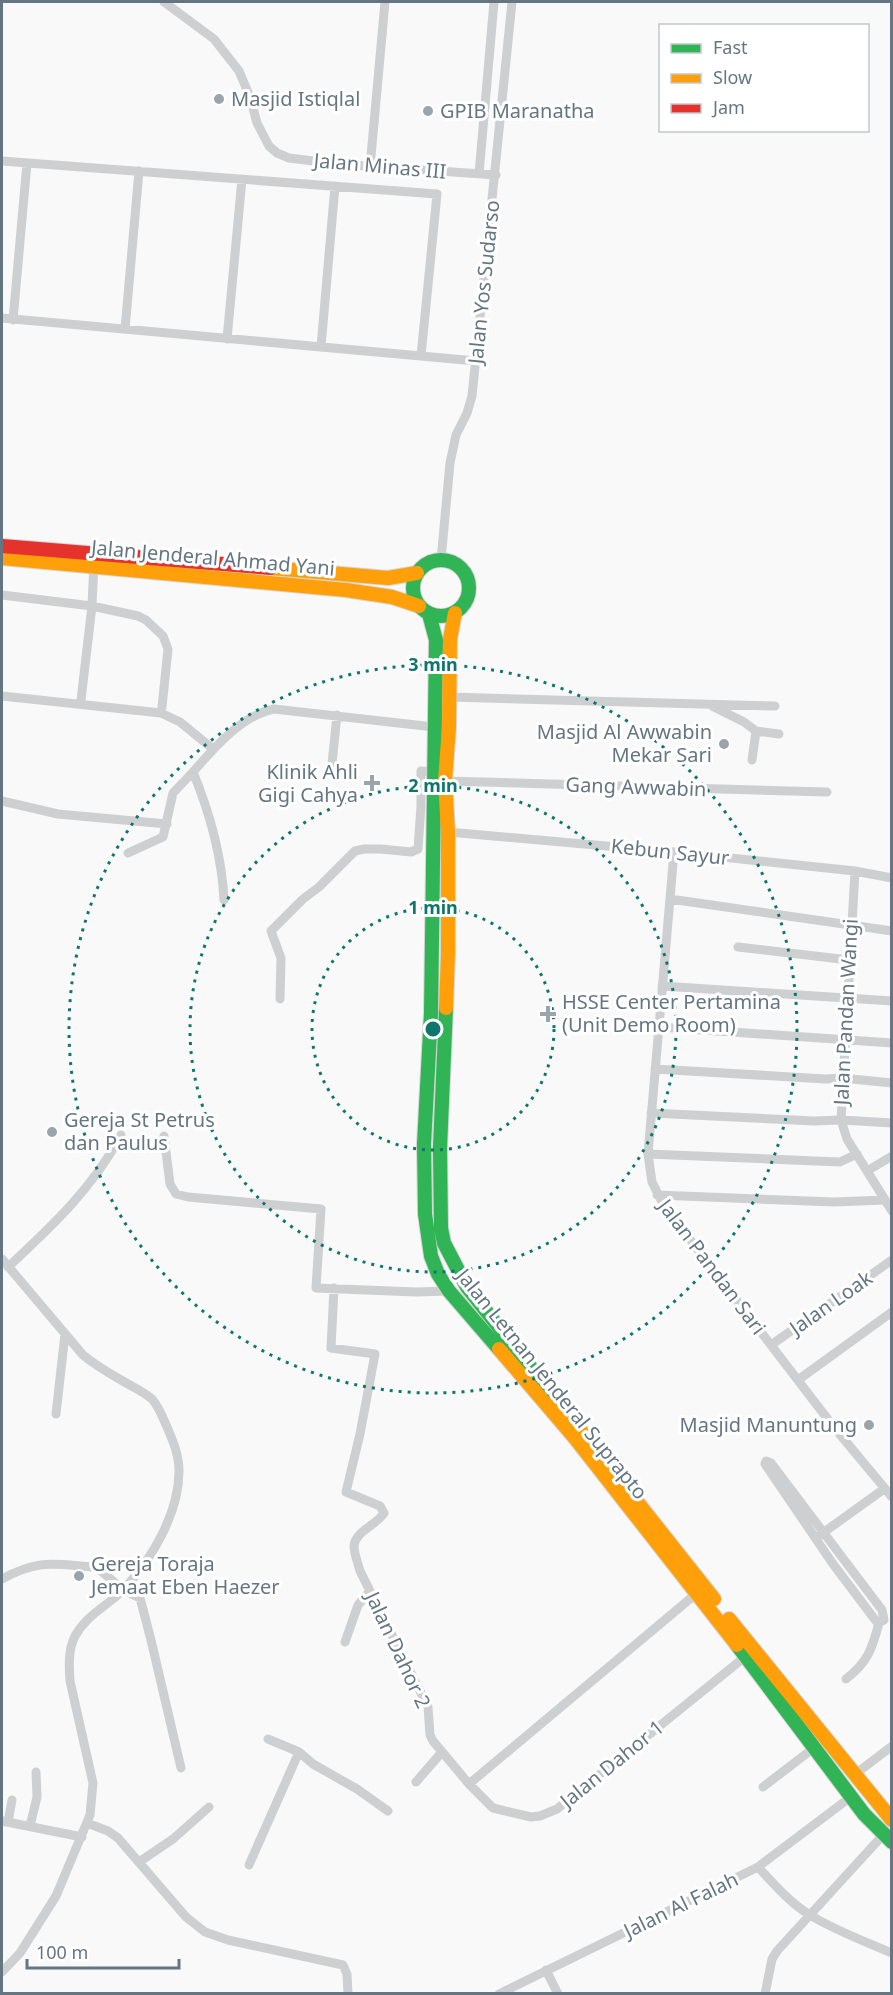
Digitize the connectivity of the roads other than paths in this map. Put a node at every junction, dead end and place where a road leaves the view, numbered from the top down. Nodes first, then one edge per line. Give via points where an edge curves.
1 (164, 2) edge
2 (385, 2) edge
3 (494, 2) edge
4 (512, 2) edge
5 (2, 161) edge
6 (27, 163) junction
7 (370, 167) junction
8 (139, 171) junction
9 (479, 174) junction
10 (495, 175) junction
11 (242, 179) junction
12 (335, 186) junction
13 (2, 318) edge
14 (13, 320) junction
15 (125, 329) junction
16 (227, 339) junction
17 (321, 347) junction
18 (421, 356) junction
19 (476, 361) junction
20 (2, 546) edge
21 (57, 557) junction
22 (2, 558) edge
23 (94, 560) junction
24 (441, 560) junction
25 (417, 573) junction
26 (2, 596) edge
27 (92, 603) junction
28 (424, 610) junction
29 (455, 613) junction
30 (2, 696) edge
31 (449, 697) junction
32 (81, 700) dead end
33 (710, 705) junction
34 (775, 706) dead end
35 (162, 707) dead end
36 (337, 715) junction
37 (434, 727) junction
38 (756, 731) junction
39 (779, 734) dead end
40 (212, 750) junction
41 (752, 760) dead end
42 (332, 764) dead end
43 (193, 772) junction
44 (434, 772) junction
45 (445, 781) junction
46 (827, 792) dead end
47 (2, 801) edge
48 (166, 824) junction
49 (448, 832) junction
50 (674, 852) junction
51 (128, 853) dead end
52 (855, 871) junction
53 (891, 878) edge
54 (670, 899) junction
55 (224, 900) dead end
56 (851, 926) junction
57 (891, 931) edge
58 (738, 947) dead end
59 (849, 960) junction
60 (662, 986) junction
61 (280, 999) dead end
62 (847, 999) junction
63 (891, 1001) edge
64 (659, 1027) junction
65 (844, 1040) junction
66 (891, 1043) edge
67 (655, 1069) junction
68 (842, 1078) junction
69 (891, 1083) edge
70 (651, 1113) junction
71 (841, 1120) junction
72 (891, 1123) edge
73 (121, 1135) dead end
74 (164, 1136) dead end
75 (424, 1144) junction
76 (440, 1148) junction
77 (648, 1154) junction
78 (856, 1154) junction
79 (891, 1156) edge
80 (867, 1171) junction
81 (657, 1195) junction
82 (885, 1200) junction
83 (891, 1211) edge
84 (2, 1259) edge
85 (891, 1260) edge
86 (8, 1267) junction
87 (334, 1288) junction
88 (449, 1291) junction
89 (891, 1312) edge
90 (65, 1334) junction
91 (771, 1345) junction
92 (798, 1380) junction
93 (56, 1414) dead end
94 (616, 1483) junction
95 (884, 1489) junction
96 (891, 1497) edge
97 (819, 1535) junction
98 (2, 1579) edge
99 (123, 1590) junction
100 (370, 1592) junction
101 (697, 1593) junction
102 (345, 1642) dead end
103 (746, 1656) junction
104 (846, 1679) dead end
105 (268, 1739) dead end
106 (891, 1746) edge
107 (815, 1747) junction
108 (299, 1752) junction
109 (442, 1752) junction
110 (181, 1768) dead end
111 (36, 1772) dead end
112 (854, 1775) junction
113 (416, 1782) dead end
114 (469, 1784) junction
115 (763, 1787) dead end
116 (852, 1796) junction
117 (12, 1800) dead end
118 (208, 1807) dead end
119 (388, 1811) dead end
120 (891, 1820) edge
121 (5, 1822) edge
122 (87, 1823) junction
123 (30, 1826) junction
124 (82, 1837) junction
125 (887, 1838) edge
126 (139, 1862) junction
127 (249, 1864) dead end
128 (758, 1867) junction
129 (809, 1914) junction
130 (891, 1953) edge
131 (546, 1970) junction
132 (2, 1972) edge
133 (348, 1994) edge
134 (499, 1994) edge
135 (558, 1994) edge
136 (765, 1994) edge

1 - 7 street, Jalan Minas III via 214,39 239,71 257,123 277,153 289,158
2 - 7 street
3 - 9 street
4 - 10 street, Jalan Yos Sudarso
5 - 6 street
6 - 8 street
6 - 14 street
7 - 9 street, Jalan Minas III
8 - 11 street
8 - 15 street
9 - 10 street, Jalan Minas III
10 - 19 street, Jalan Yos Sudarso
11 - 12 street
11 - 16 street
12 - 17 street
12 - 18 street via 437,194
13 - 14 street
14 - 15 street
15 - 16 street
16 - 17 street
17 - 18 street
18 - 19 street
19 - 24 street, Jalan Yos Sudarso via 472,396 456,435 450,463
20 - 21 main road, Jalan Jenderal Ahmad Yani
21 - 22 main road, Jalan Jenderal Ahmad Yani
21 - 23 main road, Jalan Jenderal Ahmad Yani
23 - 25 main road, Jalan Jenderal Ahmad Yani via 388,578
23 - 27 street
23 - 28 main road, Jalan Jenderal Ahmad Yani via 346,590 392,597
24 - 25 main road via 429,563
24 - 29 main road via 460,567 469,583 466,601
25 - 28 main road via 413,593
26 - 27 street
27 - 32 street
27 - 35 street via 138,616 163,636 168,649
28 - 29 main road via 442,617
28 - 37 main road, Jalan Letnan Jenderal Suprapto via 436,640
29 - 31 main road, Jalan Letnan Jenderal Suprapto via 450,639
30 - 40 street via 161,713 180,722
31 - 33 street
31 - 45 main road, Jalan Letnan Jenderal Suprapto
33 - 34 street
33 - 38 street
36 - 37 street
36 - 40 street via 283,709 264,711 249,718
36 - 42 street
37 - 44 main road, Jalan Letnan Jenderal Suprapto
38 - 39 street
38 - 41 street
40 - 43 street
43 - 48 street via 173,793
43 - 55 street via 220,861
44 - 61 street via 421,771 418,849 355,851 271,932 281,958
44 - 75 main road, Jalan Letnan Jenderal Suprapto via 431,1013
45 - 46 street, Gang Awwabin
45 - 49 main road, Jalan Letnan Jenderal Suprapto
47 - 48 street via 58,814
48 - 51 street via 161,839
49 - 50 street, Kebun Sayur
49 - 76 main road, Jalan Letnan Jenderal Suprapto via 448,954
50 - 52 street, Kebun Sayur
50 - 54 street, Jalan Pandan Sari
52 - 53 street, Kebun Sayur
52 - 56 street, Jalan Pandan Wangi
54 - 56 street
54 - 60 street, Jalan Pandan Sari
56 - 57 street
56 - 59 street, Jalan Pandan Wangi
58 - 59 street
59 - 62 street, Jalan Pandan Wangi
60 - 62 street
60 - 64 street, Jalan Pandan Sari
62 - 63 street
62 - 65 street, Jalan Pandan Wangi
64 - 65 street
64 - 67 street, Jalan Pandan Sari
65 - 66 street
65 - 68 street, Jalan Pandan Wangi
67 - 68 street
67 - 70 street, Jalan Pandan Sari
68 - 69 street
68 - 71 street, Jalan Pandan Wangi
70 - 71 street
70 - 77 street, Jalan Pandan Sari
71 - 72 street
71 - 78 street, Jalan Pandan Wangi
73 - 86 street via 79,1197
74 - 87 street via 170,1184 176,1194 321,1209 316,1288
75 - 76 main road
75 - 88 main road, Jalan Letnan Jenderal Suprapto via 428,1245
76 - 94 main road, Jalan Letnan Jenderal Suprapto via 441,1228 457,1272
77 - 78 street via 840,1162
77 - 81 street, Jalan Pandan Sari via 649,1173
78 - 80 street, Jalan Pandan Wangi
79 - 80 street
80 - 82 street, Jalan Pandan Wangi
81 - 82 street via 834,1202
81 - 91 street, Jalan Pandan Sari
82 - 83 street, Jalan Pandan Wangi
84 - 86 street
85 - 91 street, Jalan Loak
86 - 90 street
87 - 88 street
87 - 100 street, Jalan Dahor 2 via 331,1348 375,1354 346,1487 349,1495 380,1506 384,1513 357,1537 354,1547
88 - 94 main road, Jalan Letnan Jenderal Suprapto
89 - 92 street
90 - 93 street
90 - 99 street via 95,1365 154,1402 178,1457 178,1480 170,1515 148,1557
91 - 92 street, Jalan Pandan Sari
92 - 95 street, Jalan Pandan Sari
94 - 101 main road, Jalan Letnan Jenderal Suprapto
94 - 112 main road, Jalan Letnan Jenderal Suprapto
95 - 96 street, Jalan Pandan Sari
95 - 97 street
97 - 97 street via 766,1465 766,1461 769,1461
97 - 104 street via 832,1564 879,1623 868,1656
98 - 99 street via 50,1563 96,1568
99 - 110 street via 141,1600
99 - 122 street via 86,1622 70,1651 72,1694 93,1783
100 - 102 street via 358,1605
100 - 109 street, Jalan Dahor 2 via 428,1707 430,1735
101 - 103 main road, Jalan Letnan Jenderal Suprapto
101 - 114 street
103 - 107 main road, Jalan Letnan Jenderal Suprapto
103 - 114 street, Jalan Dahor 1 via 549,1813 531,1817 493,1808
105 - 108 street
106 - 112 street
107 - 115 street
107 - 116 main road, Jalan Letnan Jenderal Suprapto
108 - 119 street
108 - 127 street
109 - 113 street
109 - 114 street, Jalan Dahor 2
111 - 123 street via 37,1797
112 - 120 main road, Jalan Letnan Jenderal Suprapto
116 - 125 main road, Jalan Letnan Jenderal Suprapto
116 - 128 street, Jalan Al Falah
117 - 121 street
118 - 126 street via 173,1839
121 - 123 street
122 - 124 street
122 - 126 street via 114,1834
123 - 124 street
124 - 132 street via 56,1896 20,1953
125 - 129 street
126 - 133 street via 186,1917 205,1932 339,1964 345,1967
128 - 129 street
128 - 131 street, Jalan Al Falah
129 - 130 street
129 - 136 street via 772,1959
131 - 134 street, Jalan Al Falah
131 - 135 street

